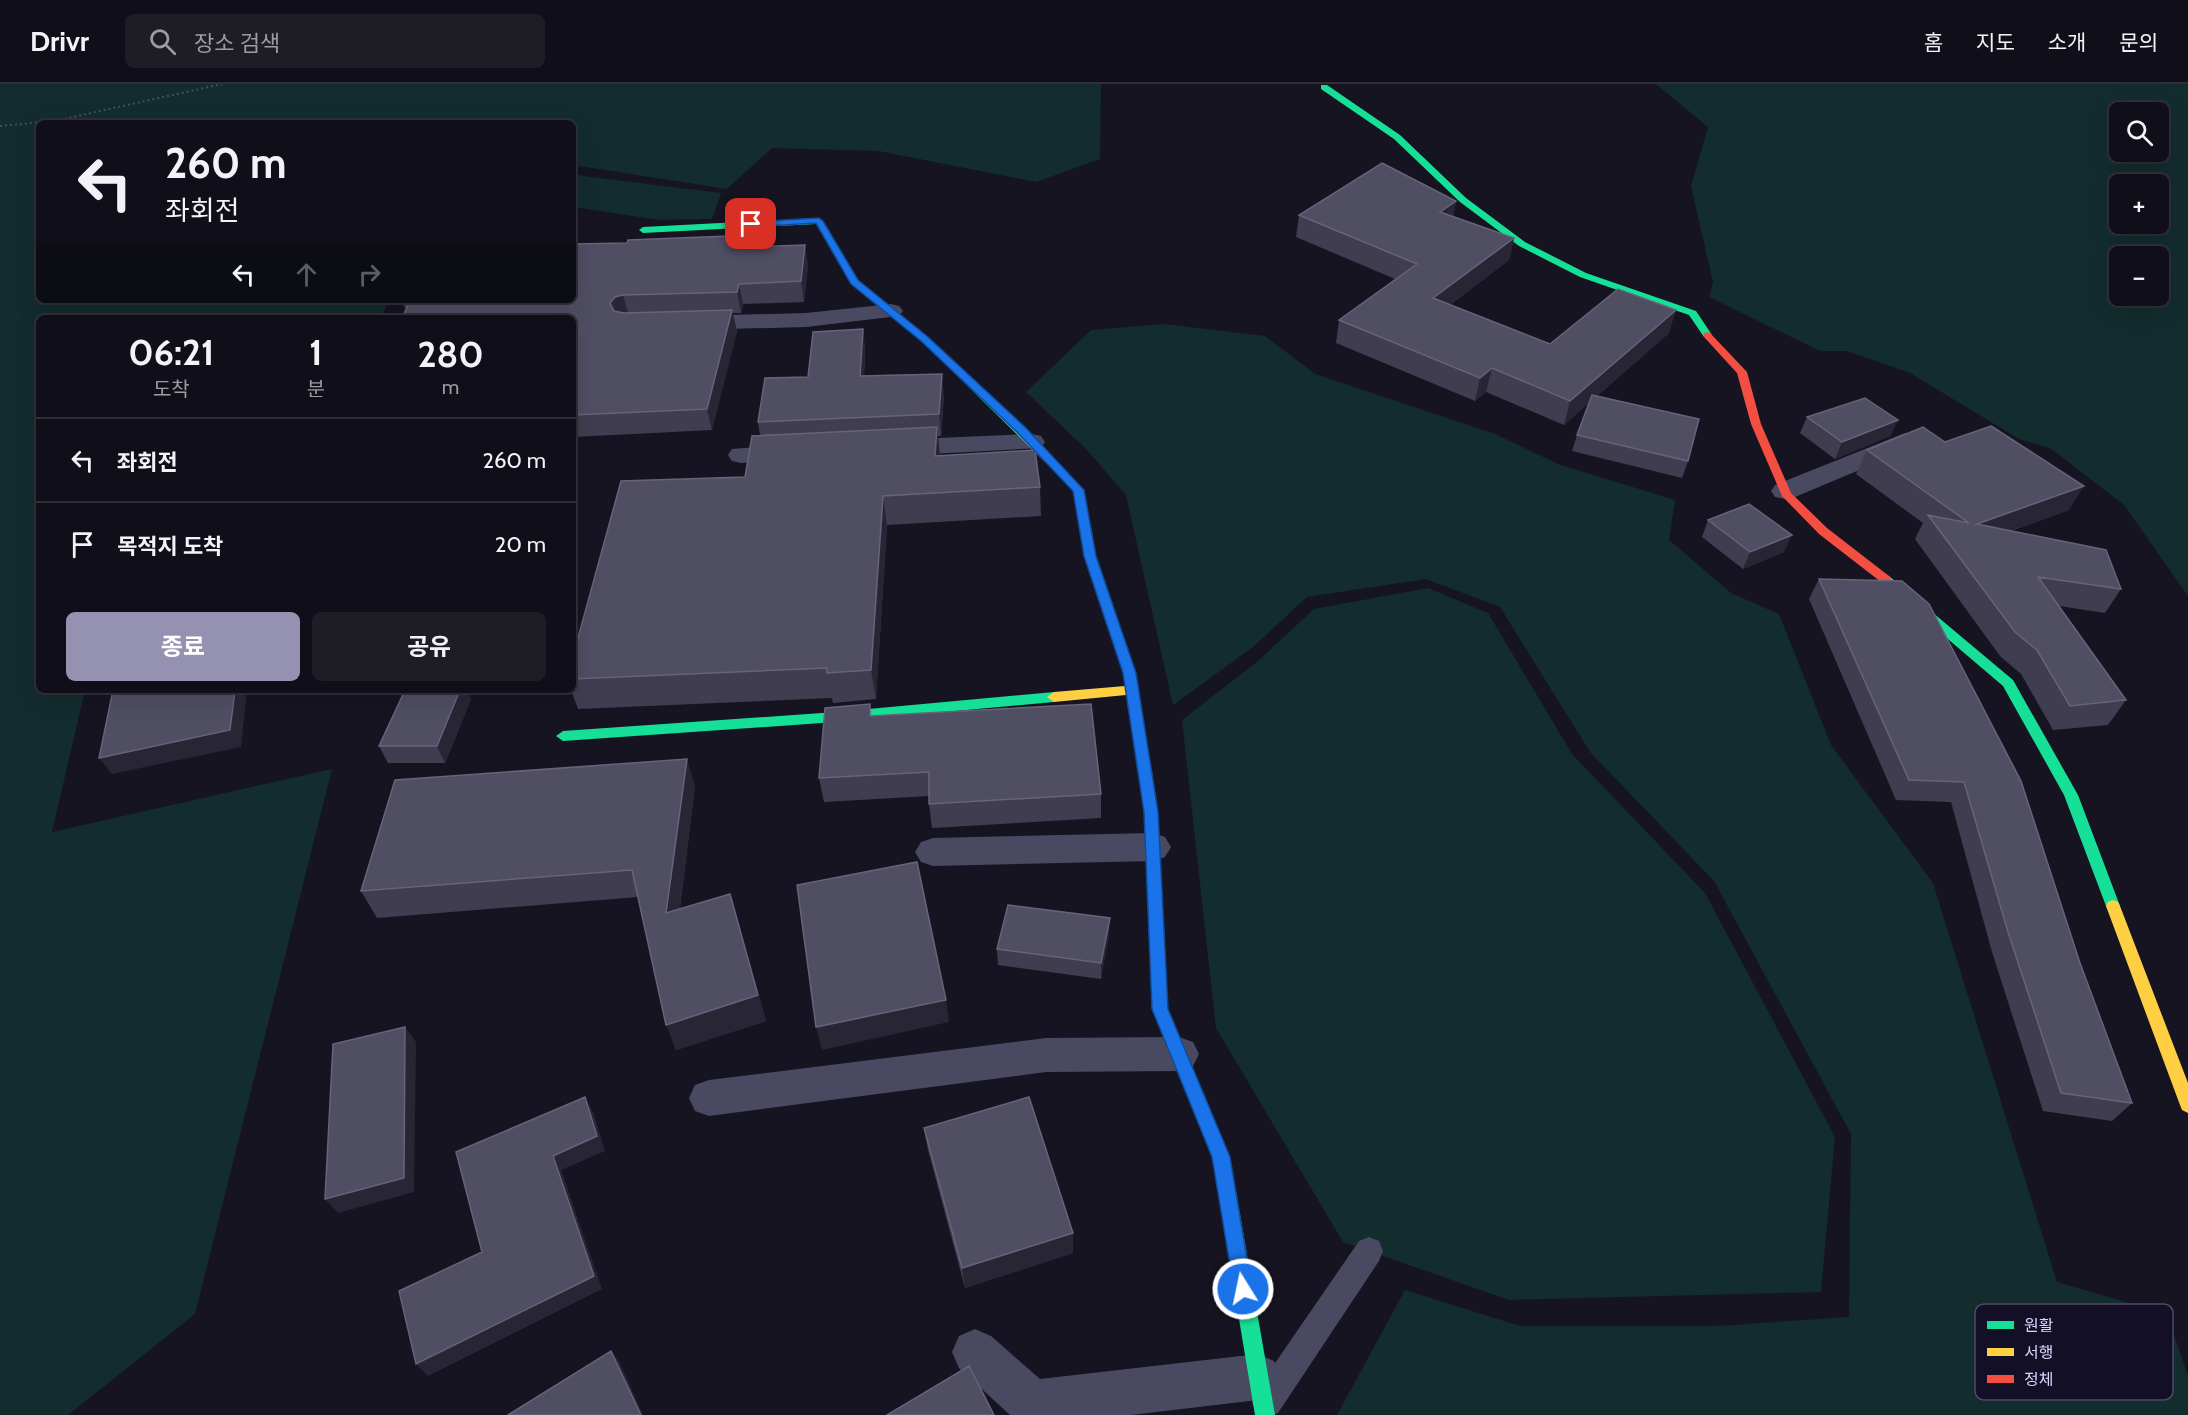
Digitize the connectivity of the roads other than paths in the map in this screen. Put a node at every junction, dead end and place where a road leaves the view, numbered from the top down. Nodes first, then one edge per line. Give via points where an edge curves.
1 (1324, 87) dead end
2 (644, 230) dead end
3 (891, 311) junction
4 (664, 324) edge
5 (1907, 440) edge
6 (1032, 442) junction
7 (869, 449) edge
8 (822, 451) edge
9 (741, 455) dead end
10 (1785, 491) junction
11 (1132, 690) junction
12 (563, 736) dead end
13 (1153, 847) junction
14 (933, 852) dead end
15 (1179, 1054) junction
16 (709, 1098) dead end
17 (2188, 1105) edge
18 (1369, 1251) dead end
19 (975, 1352) dead end
20 (1262, 1400) edge

1 - 10 street via 1397,137 1463,200 1522,244 1582,275 1694,314 1711,342 1742,372 1756,424
2 - 3 street via 819,221 854,282
3 - 4 street via 806,320
3 - 6 street
5 - 10 street
6 - 7 street
6 - 11 street via 1078,490 1090,556
8 - 9 street
10 - 17 street via 1824,531 2008,683 2071,795
11 - 12 street via 836,717
11 - 13 street
13 - 14 street
13 - 15 street via 1160,1009
15 - 16 street via 1046,1054
15 - 20 street via 1221,1157
18 - 20 lane
19 - 20 street via 1032,1403

